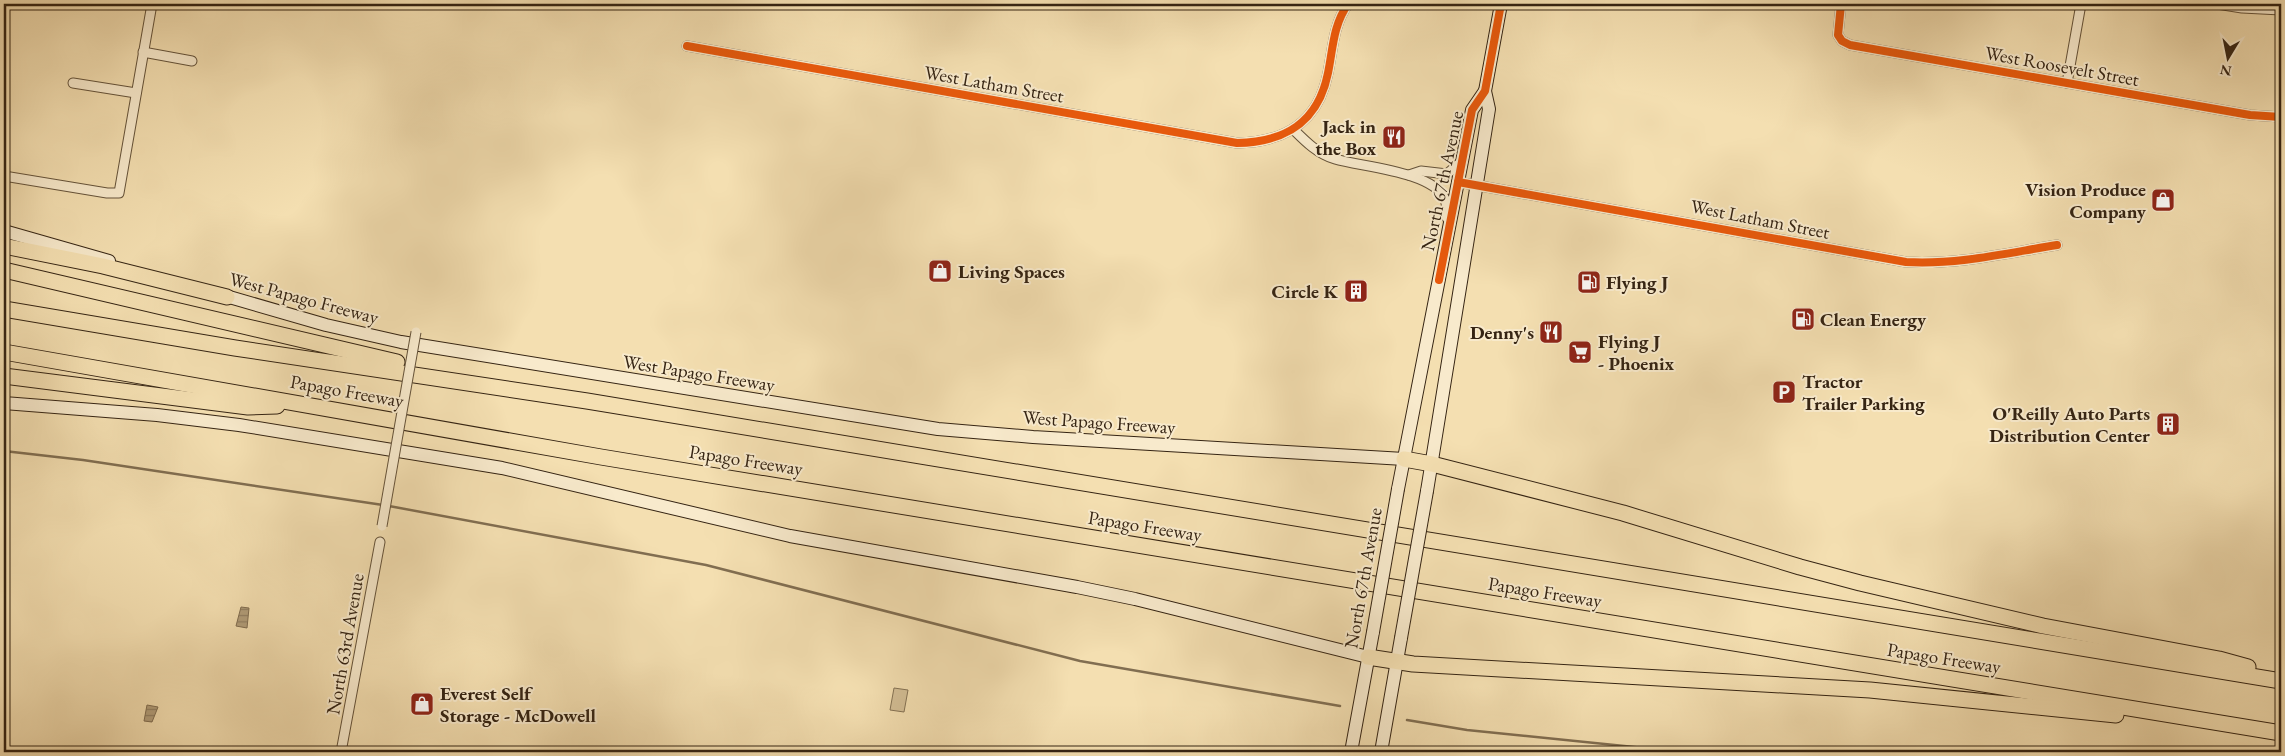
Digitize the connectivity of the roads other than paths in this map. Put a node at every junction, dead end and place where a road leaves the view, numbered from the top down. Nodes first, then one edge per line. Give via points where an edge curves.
1 (152, 4) edge
2 (1348, 4) edge
3 (1501, 4) edge
4 (1841, 4) edge
5 (2081, 4) edge
6 (2218, 4) edge
7 (2281, 10) edge
8 (687, 46) dead end
9 (143, 52) junction
10 (192, 61) dead end
11 (72, 83) dead end
12 (2067, 83) junction
13 (1485, 91) junction
14 (136, 93) junction
15 (2281, 117) edge
16 (1294, 130) junction
17 (1462, 162) junction
18 (1409, 175) junction
19 (4, 176) edge
20 (1458, 182) junction
21 (1476, 186) junction
22 (4, 232) edge
23 (1446, 241) junction
24 (2057, 245) dead end
25 (4, 246) edge
26 (4, 270) edge
27 (227, 297) junction
28 (4, 309) edge
29 (416, 332) dead end
30 (4, 352) edge
31 (4, 376) edge
32 (498, 386) junction
33 (4, 403) edge
34 (306, 404) junction
35 (1404, 459) junction
36 (1432, 464) junction
37 (382, 526) dead end
38 (380, 542) dead end
39 (1368, 657) junction
40 (1396, 662) junction
41 (2281, 675) edge
42 (2281, 681) edge
43 (2214, 722) junction
44 (2281, 733) edge
45 (1352, 751) edge
46 (341, 752) edge
47 (1381, 752) edge

1 - 9 street
2 - 16 street via 1336,29 1323,90 1313,110
3 - 13 main road, North 67th Avenue
4 - 12 street, West Roosevelt Street via 1837,30 1840,38 1850,45
5 - 12 street
6 - 7 street
8 - 16 street, West Latham Street via 1237,143 1263,141
9 - 10 street
9 - 14 street
11 - 14 street
12 - 15 street, West Roosevelt Street via 2250,116
13 - 17 main road, North 67th Avenue via 1472,110
13 - 21 main road, North 67th Avenue via 1489,108
14 - 19 street via 119,193
16 - 18 street via 1312,147 1335,159
17 - 18 street via 1447,174 1421,171
17 - 20 main road, North 67th Avenue
18 - 23 street via 1434,188 1445,200
20 - 21 street, West Latham Street
20 - 23 main road, North 67th Avenue
21 - 24 street, West Latham Street via 1906,262 1956,261
21 - 36 main road, North 67th Avenue
22 - 27 main road, West Papago Freeway
23 - 35 main road, North 67th Avenue
25 - 27 highway via 103,266
26 - 32 highway
27 - 35 main road, West Papago Freeway via 401,342 938,429
28 - 32 highway, Papago Freeway via 235,348
29 - 37 street, bridge
30 - 34 highway, Papago Freeway
31 - 34 highway via 248,407
32 - 42 highway, Papago Freeway
33 - 39 main road via 238,425 502,468 790,536 1135,599
34 - 43 highway, Papago Freeway via 621,460
35 - 36 highway
35 - 39 main road, North 67th Avenue, bridge
36 - 40 main road, North 67th Avenue, bridge
36 - 41 highway via 1623,513 1869,585 2043,626 2219,659
38 - 46 street, North 63rd Avenue
39 - 40 highway
39 - 45 main road, North 67th Avenue
40 - 43 highway via 1870,690 2060,711
40 - 47 main road, North 67th Avenue
43 - 44 highway, Papago Freeway

